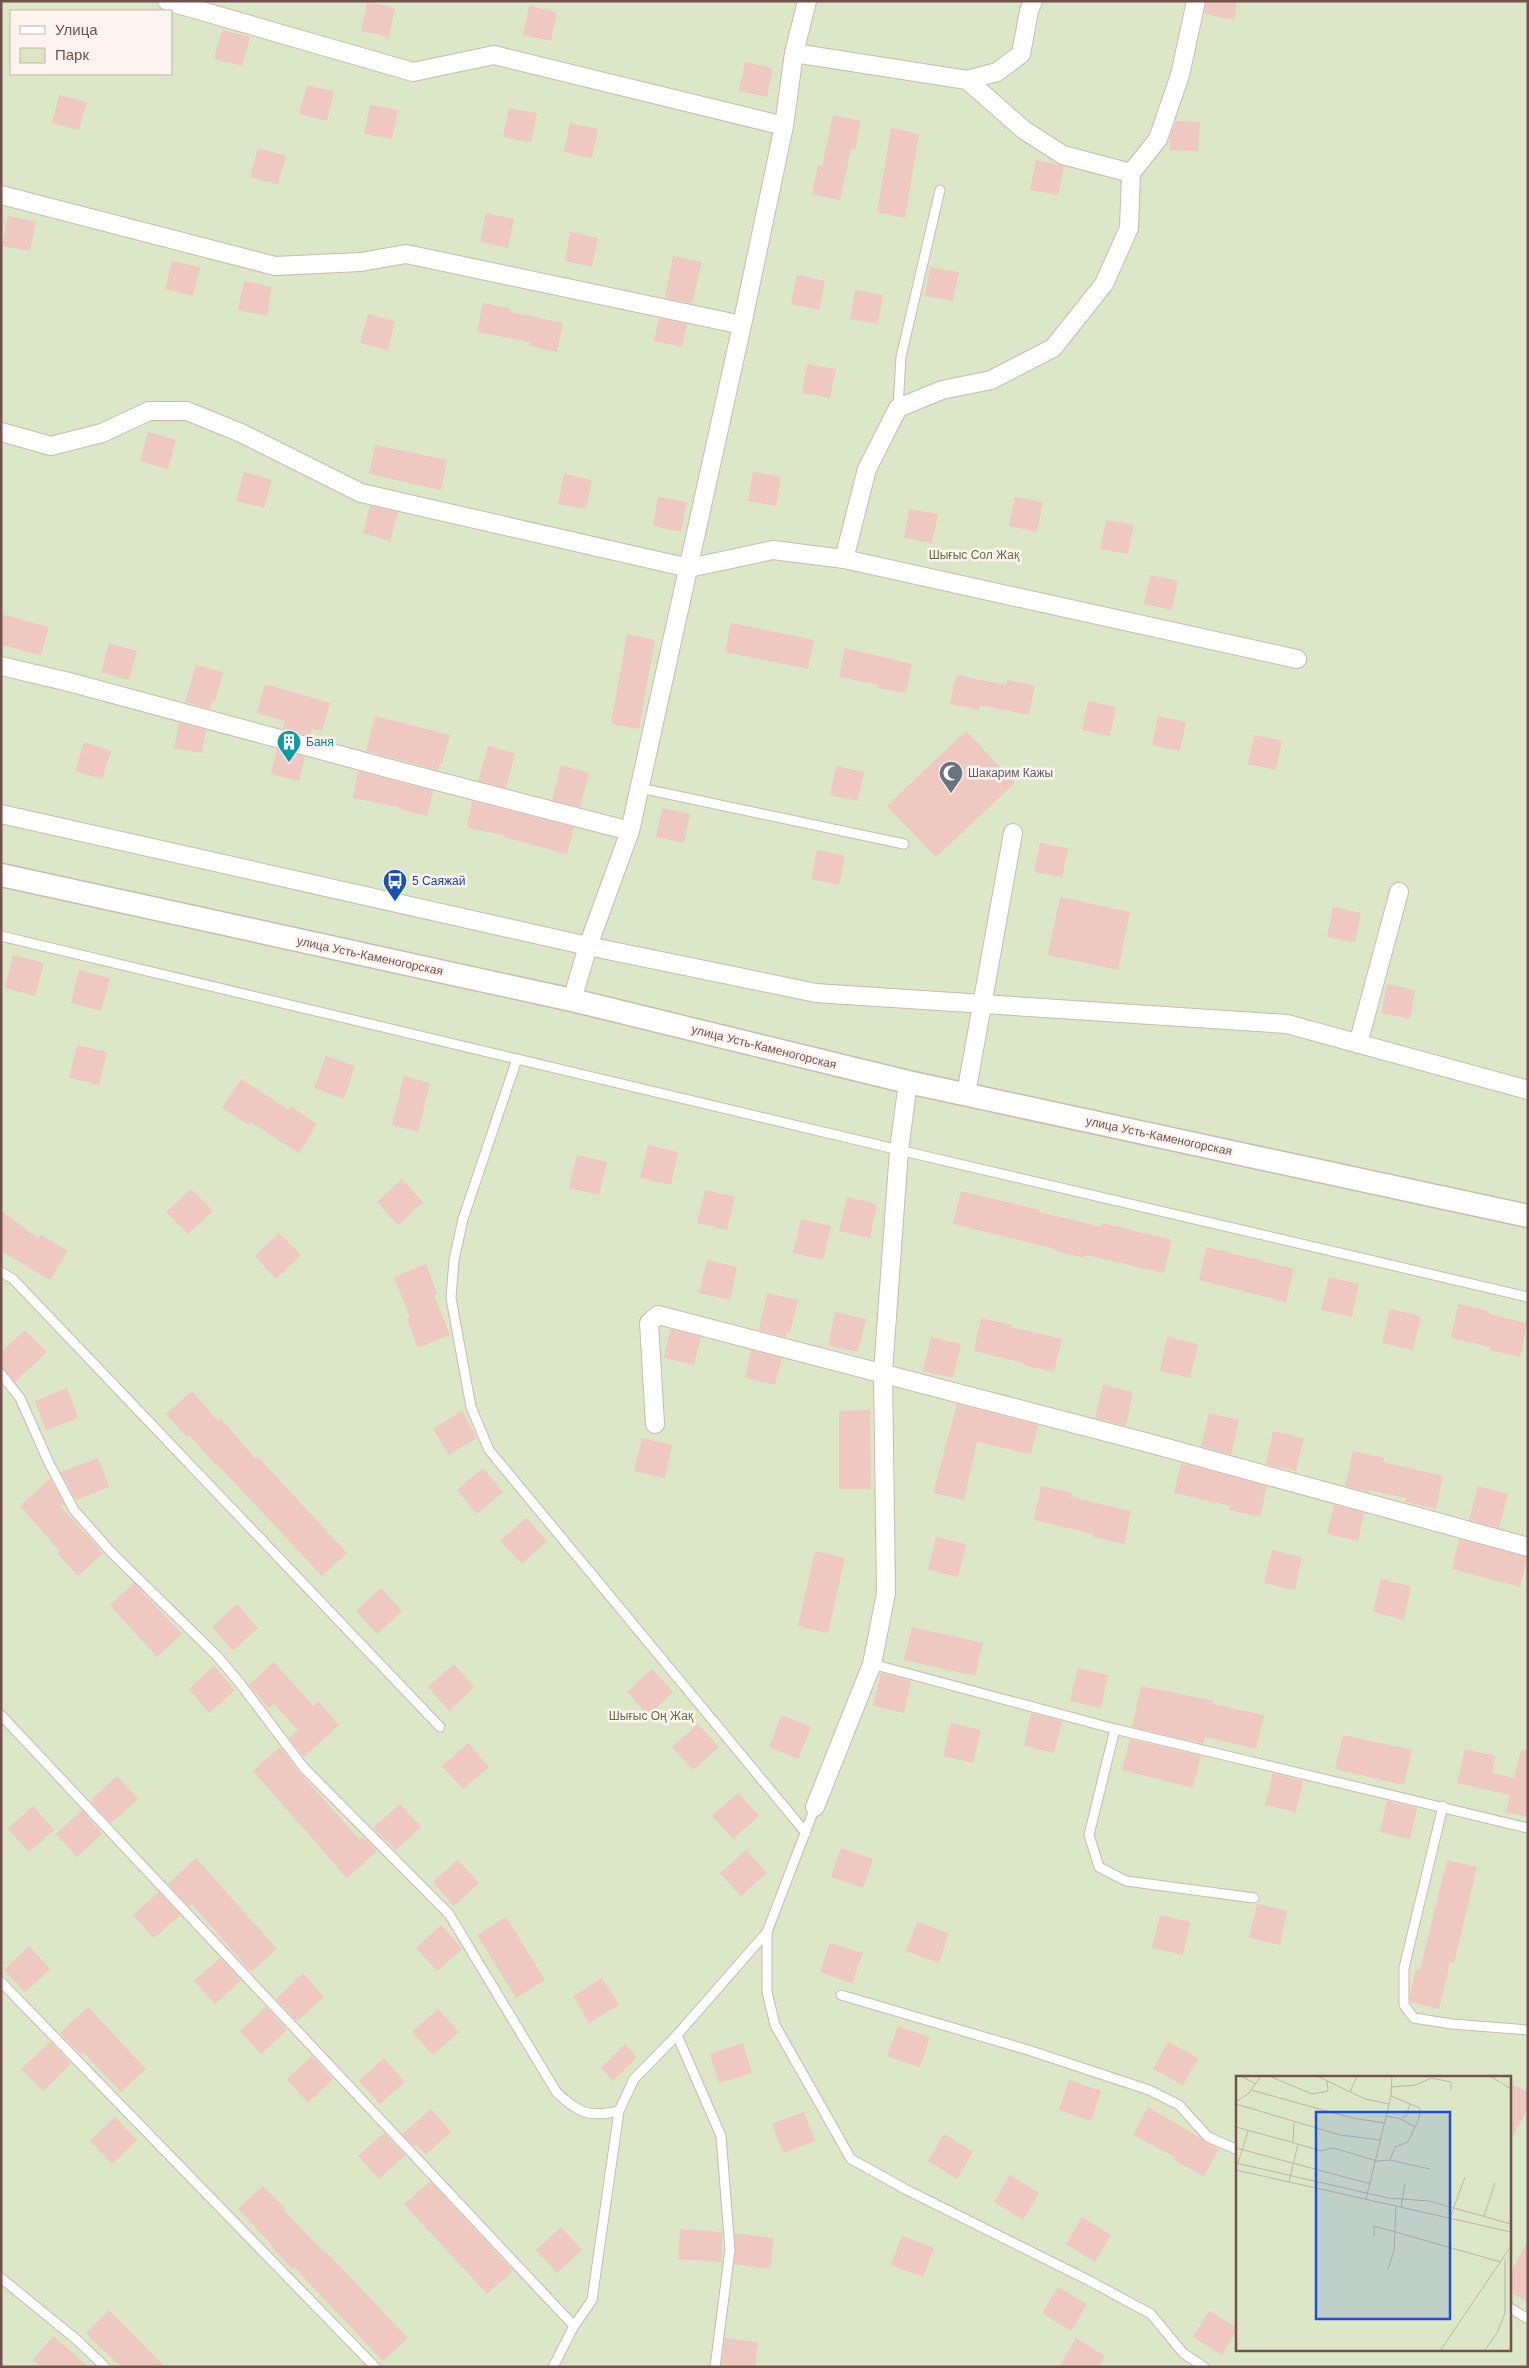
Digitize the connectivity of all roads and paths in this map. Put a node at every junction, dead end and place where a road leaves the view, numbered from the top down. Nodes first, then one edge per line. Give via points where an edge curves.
1 (167, 1) edge
2 (807, 1) edge
3 (1032, 1) edge
4 (1196, 1) edge
5 (794, 53) junction
6 (967, 80) junction
7 (784, 126) junction
8 (1131, 173) junction
9 (940, 190) dead end
10 (1, 195) edge
11 (742, 325) junction
12 (898, 408) junction
13 (1, 432) edge
14 (844, 559) junction
15 (689, 568) junction
16 (1297, 659) dead end
17 (1, 666) edge
18 (640, 788) junction
19 (1, 814) edge
20 (630, 831) junction
21 (1013, 833) dead end
22 (904, 844) dead end
23 (1, 875) edge
24 (1400, 892) dead end
25 (1, 936) edge
26 (588, 946) junction
27 (572, 1000) junction
28 (981, 1005) junction
29 (1358, 1044) junction
30 (517, 1059) junction
31 (908, 1082) junction
32 (1528, 1090) edge
33 (966, 1094) junction
34 (899, 1150) junction
35 (1528, 1216) edge
36 (1, 1272) edge
37 (1528, 1297) edge
38 (883, 1372) junction
39 (1, 1374) edge
40 (655, 1424) dead end
41 (1528, 1547) edge
42 (872, 1664) junction
43 (1, 1714) edge
44 (440, 1727) dead end
45 (1115, 1729) junction
46 (1443, 1806) junction
47 (815, 1807) joint
48 (1528, 1828) edge
49 (806, 1833) junction
50 (1254, 1898) dead end
51 (767, 1932) junction
52 (1, 1982) edge
53 (841, 1996) dead end
54 (1528, 2030) edge
55 (677, 2035) junction
56 (619, 2111) junction
57 (1236, 2149) edge
58 (1, 2278) edge
59 (1512, 2309) edge
60 (1528, 2319) edge
61 (574, 2326) junction
62 (105, 2367) edge
63 (375, 2367) edge
64 (553, 2367) edge
65 (715, 2367) edge
66 (1204, 2367) edge

1 - 7 street via 413,72 494,56
2 - 5 street
3 - 6 street via 1022,54 997,72
4 - 8 street via 1180,75 1158,140
5 - 6 street
5 - 7 street
6 - 8 street via 1024,130 1063,155
7 - 11 street
8 - 12 street via 1129,228 1108,276 1053,348 991,380 942,390
9 - 12 lane via 901,357
10 - 11 street via 275,266 361,262 406,254
11 - 15 street
12 - 14 street via 867,468
13 - 15 street via 51,446 102,433 149,411 187,411 241,433 361,493
14 - 15 street via 773,550
14 - 16 street
15 - 18 street
17 - 20 street
18 - 20 street
18 - 22 lane
19 - 26 street
20 - 26 street
21 - 28 street
23 - 27 street, улица Усть-Каменогорская
24 - 29 street
25 - 30 lane
26 - 27 street
26 - 28 street via 816,993
27 - 31 street, улица Усть-Каменогорская
28 - 29 street via 1287,1024
28 - 33 street
29 - 32 street
30 - 34 lane
30 - 49 lane via 463,1219 454,1260 451,1298 471,1407 489,1450
31 - 33 street, улица Усть-Каменогорская
31 - 34 street
33 - 35 street, улица Усть-Каменогорская
34 - 37 lane
34 - 38 street
36 - 44 lane via 13,1279
38 - 40 street via 658,1315 649,1323
38 - 41 street
38 - 42 street via 886,1593
39 - 56 lane via 20,1398 74,1510 111,1552 216,1656 304,1768 449,1914 557,2093 576,2109 599,2116
42 - 45 lane
42 - 47 street
43 - 61 lane
45 - 46 lane
45 - 50 lane via 1089,1835 1099,1867 1126,1881
46 - 48 lane
46 - 54 lane via 1404,1968 1404,2005 1414,2018
47 - 49 lane
49 - 51 lane
51 - 55 lane
51 - 66 lane via 767,1992 775,2025 850,2159 1151,2314 1183,2353
52 - 63 lane
53 - 57 lane via 1028,2050 1150,2090 1179,2105 1208,2136
55 - 56 lane via 634,2079
55 - 65 lane via 721,2136 730,2250
56 - 61 lane via 592,2300
58 - 62 lane
59 - 60 lane
61 - 64 lane

